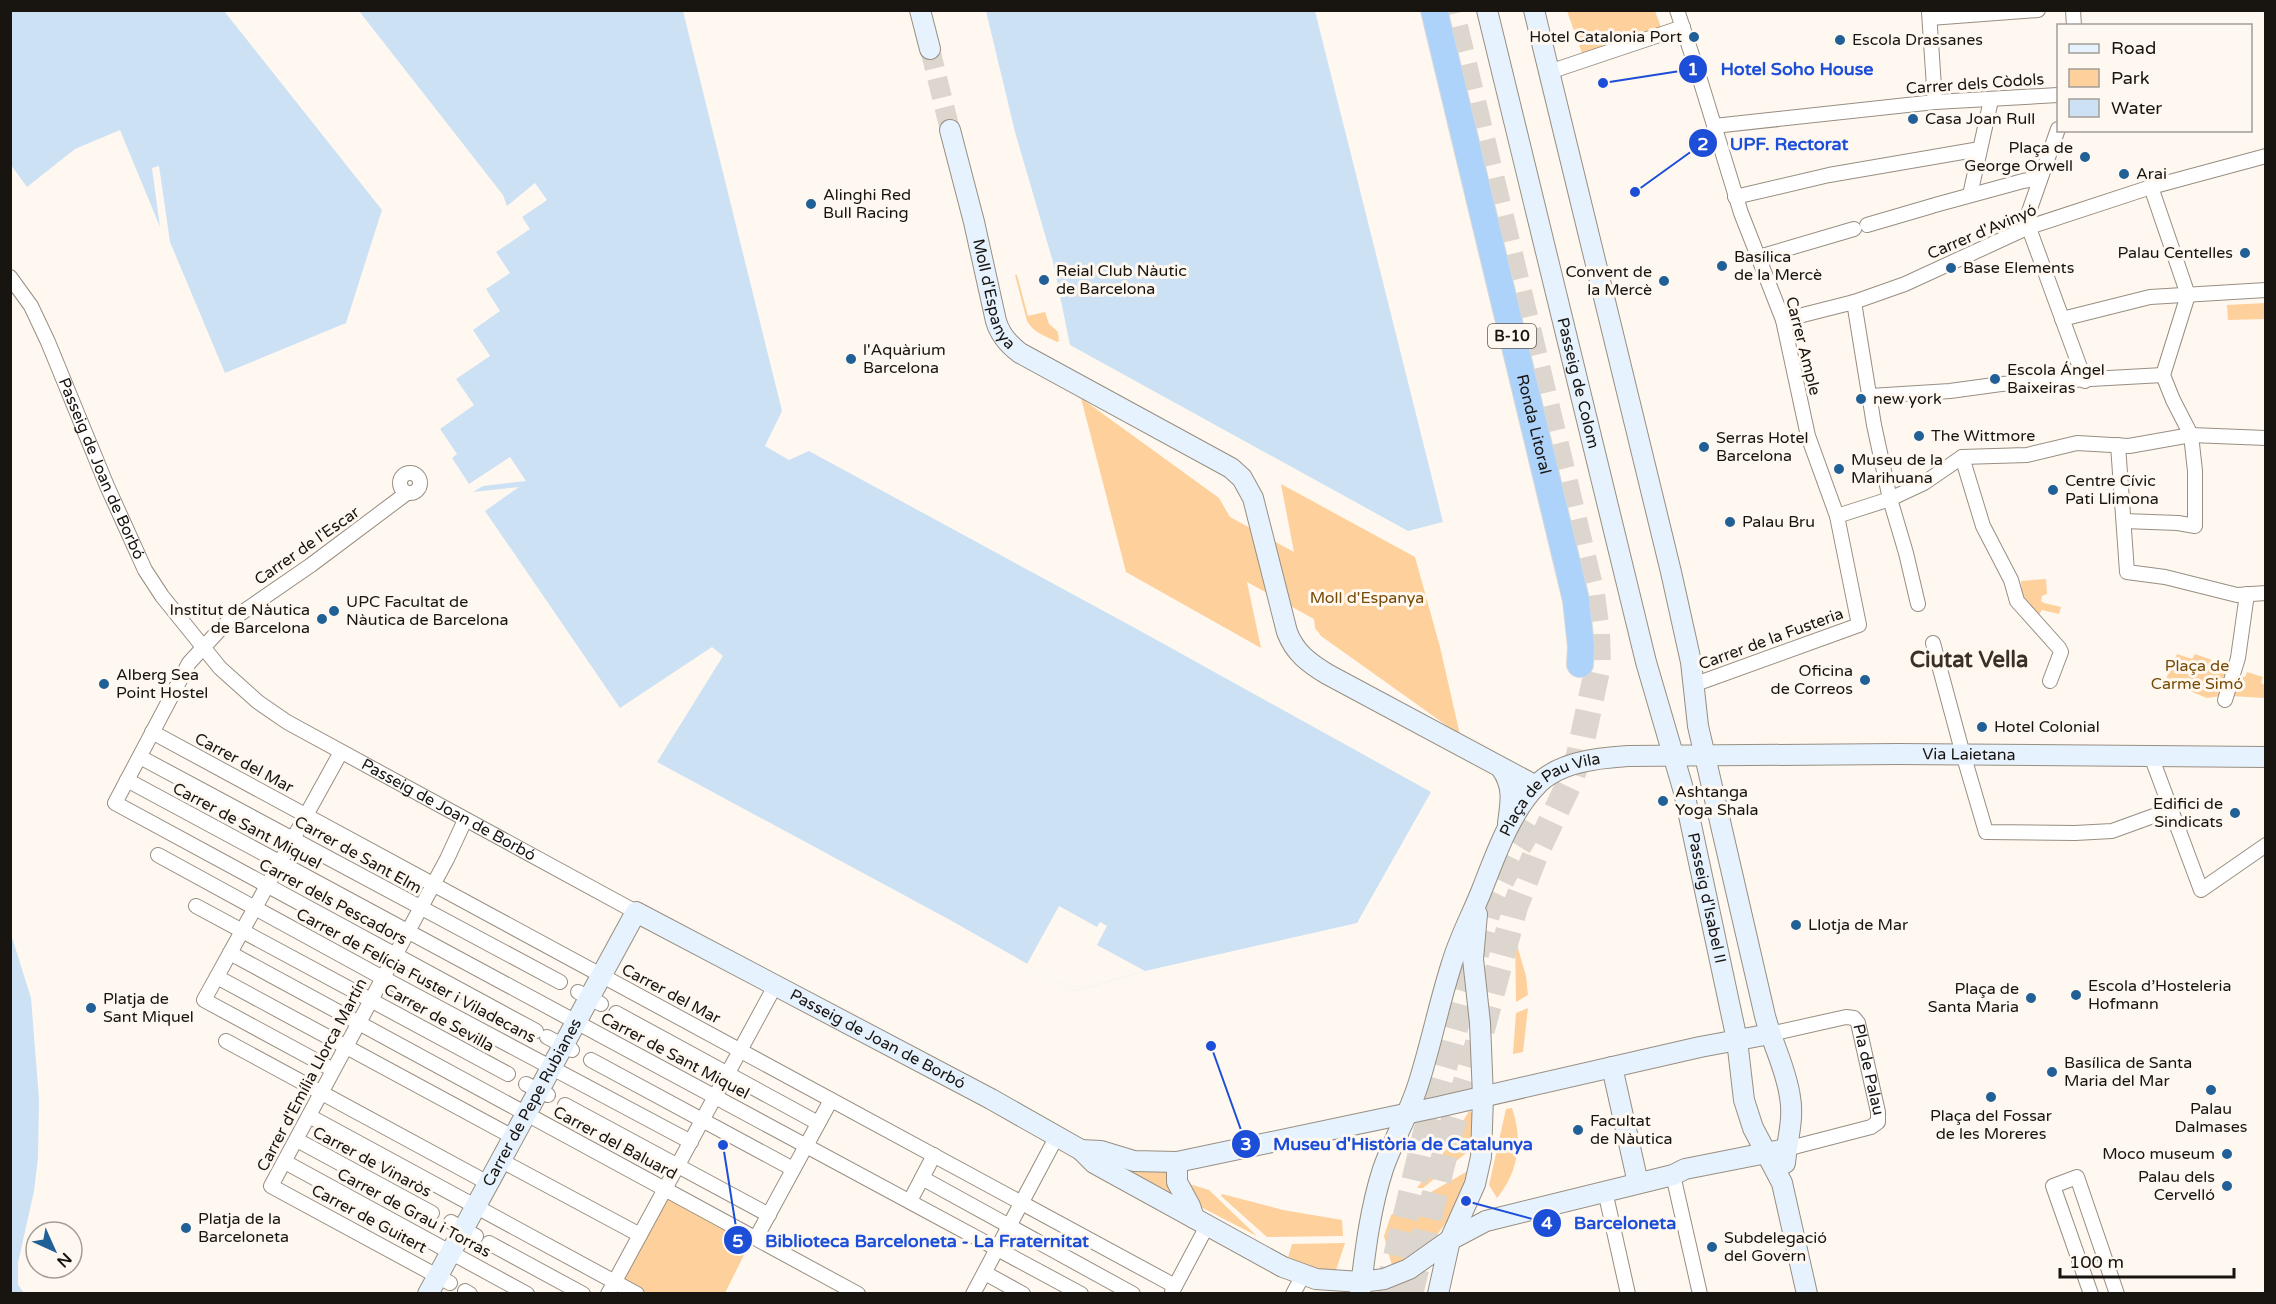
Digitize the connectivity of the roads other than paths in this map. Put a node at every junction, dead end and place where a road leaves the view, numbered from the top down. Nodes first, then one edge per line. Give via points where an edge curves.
1 (920, 10) edge
2 (1434, 10) edge
3 (1487, 10) edge
4 (1534, 10) edge
5 (1677, 10) edge
6 (2038, 10) edge
7 (1929, 14) edge
8 (1683, 27) junction
9 (930, 49) tunnel mouth
10 (1549, 72) junction
11 (2057, 95) edge
12 (1991, 100) junction
13 (1935, 102) junction
14 (1714, 126) junction
15 (950, 130) tunnel mouth
16 (2057, 132) edge
17 (1980, 149) junction
18 (2265, 156) edge
19 (2040, 178) junction
20 (2151, 187) junction
21 (1970, 195) junction
22 (1735, 197) junction
23 (2029, 227) junction
24 (1759, 257) junction
25 (10, 277) edge
26 (2265, 290) edge
27 (2188, 295) junction
28 (1854, 302) junction
29 (2062, 319) junction
30 (1783, 320) junction
31 (2163, 375) junction
32 (2085, 381) junction
33 (1870, 396) junction
34 (2191, 435) junction
35 (2265, 438) edge
36 (2124, 446) junction
37 (1962, 457) junction
38 (407, 493) dead end
39 (1890, 499) junction
40 (1838, 516) junction
41 (2124, 521) junction
42 (2265, 593) edge
43 (2247, 594) junction
44 (1918, 604) dead end
45 (1859, 625) joint
46 (1933, 643) dead end
47 (201, 650) junction
48 (1580, 664) dead end
49 (2050, 681) dead end
50 (1694, 685) junction
51 (2226, 700) dead end
52 (152, 732) junction
53 (341, 752) junction
54 (1675, 755) junction
55 (1964, 755) junction
56 (1706, 756) junction
57 (2151, 756) junction
58 (2265, 757) edge
59 (140, 758) junction
60 (1501, 768) junction
61 (127, 780) junction
62 (1536, 786) junction
63 (115, 803) joint
64 (2170, 810) junction
65 (306, 816) junction
66 (465, 820) junction
67 (1506, 834) junction
68 (293, 839) junction
69 (2265, 845) edge
70 (158, 855) dead end
71 (280, 863) junction
72 (433, 884) junction
73 (268, 885) junction
74 (1476, 905) junction
75 (196, 906) dead end
76 (255, 907) junction
77 (420, 908) junction
78 (636, 912) junction
79 (243, 931) junction
80 (408, 931) junction
81 (230, 953) junction
82 (395, 955) junction
83 (601, 975) junction
84 (217, 976) junction
85 (383, 978) junction
86 (560, 982) dead end
87 (775, 986) junction
88 (371, 1000) junction
89 (616, 1013) dead end
90 (576, 1022) junction
91 (359, 1023) junction
92 (1770, 1034) junction
93 (1737, 1040) junction
94 (226, 1041) dead end
95 (555, 1041) junction
96 (346, 1047) junction
97 (741, 1051) junction
98 (591, 1060) dead end
99 (326, 1066) dead end
100 (1612, 1067) junction
101 (551, 1068) junction
102 (508, 1074) dead end
103 (728, 1074) junction
104 (321, 1094) junction
105 (716, 1097) junction
106 (1483, 1097) junction
107 (831, 1100) junction
108 (565, 1105) dead end
109 (1407, 1112) junction
110 (526, 1114) junction
111 (309, 1116) junction
112 (703, 1120) junction
113 (818, 1123) junction
114 (513, 1137) junction
115 (1058, 1137) junction
116 (297, 1140) junction
117 (691, 1142) junction
118 (806, 1145) junction
119 (1081, 1149) junction
120 (1786, 1149) junction
121 (1765, 1154) junction
122 (934, 1155) junction
123 (500, 1160) junction
124 (1184, 1161) junction
125 (285, 1162) junction
126 (678, 1167) junction
127 (793, 1169) junction
128 (1673, 1175) junction
129 (922, 1179) junction
130 (488, 1183) junction
131 (1638, 1183) junction
132 (1782, 1183) junction
133 (271, 1186) joint
134 (665, 1189) junction
135 (1605, 1191) junction
136 (910, 1201) junction
137 (1022, 1202) junction
138 (475, 1206) junction
139 (432, 1212) dead end
140 (769, 1215) junction
141 (1200, 1222) junction
142 (1010, 1226) junction
143 (640, 1235) junction
144 (756, 1238) junction
145 (1450, 1240) junction
146 (489, 1243) dead end
147 (998, 1249) junction
148 (450, 1252) junction
149 (984, 1273) junction
150 (1303, 1275) junction
151 (444, 1279) junction
152 (611, 1287) edge
153 (1360, 1288) edge
154 (1173, 1289) edge
155 (428, 1293) edge
156 (527, 1293) edge
157 (583, 1293) edge
158 (637, 1293) edge
159 (858, 1293) edge
160 (973, 1293) edge
161 (1023, 1293) edge
162 (1081, 1293) edge
163 (1132, 1293) edge
164 (1293, 1293) edge
165 (1438, 1293) edge
166 (1628, 1293) edge
167 (1700, 1293) edge
168 (1807, 1293) edge
169 (2091, 1293) edge
170 (2117, 1293) edge

1 - 9 street
2 - 48 highway, Ronda Litoral / B-10 via 1576,600
3 - 54 street, Passeig de Colom via 1649,673
4 - 10 street
5 - 8 street, Carrer Ample
6 - 7 street
7 - 13 street
8 - 10 street
8 - 14 street, Carrer Ample
10 - 50 street via 1664,541
11 - 12 street, Carrer dels Còdols
12 - 13 street, Carrer dels Còdols
12 - 17 street
13 - 14 street, Carrer dels Còdols
14 - 22 street, Carrer Ample
15 - 60 street, Moll d'Espanya via 996,321 1007,342 1020,353 1237,473 1253,498 1287,632 1299,654 1327,674
16 - 19 street
17 - 21 street
17 - 22 street via 1829,175
18 - 20 street, Carrer d'Avinyó
19 - 21 street
19 - 23 street via 2026,220
20 - 23 street, Carrer d'Avinyó
20 - 27 street
21 - 24 street
22 - 24 street, Carrer Ample
23 - 28 street, Carrer d'Avinyó via 1905,284
23 - 29 street
24 - 30 street, Carrer Ample
25 - 47 street, Passeig de Joan de Borbó via 31,306 48,342 145,570
26 - 27 street
27 - 29 street via 2150,297
27 - 31 street
28 - 30 street, Carrer d'Avinyó
28 - 33 street
29 - 32 street
30 - 40 street, Carrer Ample via 1808,436
31 - 32 street
31 - 34 street
32 - 33 street
33 - 39 street
34 - 35 street
34 - 36 street
34 - 41 street via 2195,526
36 - 37 street via 2077,443 2027,455
36 - 41 street
37 - 39 street via 1924,483
37 - 49 street via 1983,526 2011,580 2017,601 2061,652
38 - 47 street, Carrer de l'Escar via 224,626
39 - 40 street
39 - 44 street
40 - 45 street, Carrer Ample
41 - 43 street via 2127,572
42 - 43 street
43 - 51 street via 2238,658
45 - 50 street, Carrer de la Fusteria
46 - 55 street
47 - 52 street, Carrer de l'Escar via 189,663
47 - 53 street, Passeig de Joan de Borbó via 258,702
50 - 56 street
52 - 59 street, Carrer de l'Escar
52 - 65 street, Carrer del Mar
53 - 65 street
53 - 66 street, Passeig de Joan de Borbó
54 - 56 street, Via Laietana
54 - 62 street, Plaça de Pau Vila via 1591,759
54 - 93 street, Passeig d'Isabel II
55 - 56 street, Via Laietana
55 - 57 street, Via Laietana
55 - 64 street via 1986,832 2112,831
56 - 92 street, Passeig d'Isabel II
57 - 58 street, Via Laietana
57 - 64 street
59 - 61 street, Carrer de l'Escar
59 - 68 street, Carrer de Sant Elm
60 - 62 street, Moll d'Espanya
60 - 67 street via 1512,792
61 - 63 street, Carrer de l'Escar
61 - 71 street, Carrer de Sant Miquel
62 - 67 street, Plaça de Pau Vila
63 - 73 street, Carrer dels Pescadors
64 - 69 street via 2201,890
65 - 68 street
65 - 72 street, Carrer del Mar
66 - 72 street, Carrer d'Emília Llorca Martín
66 - 78 street, Passeig de Joan de Borbó
67 - 74 street, Plaça de Pau Vila
68 - 71 street
68 - 77 street, Carrer de Sant Elm
70 - 76 street, Carrer de Felícia Fuster i Viladecans
71 - 73 street
71 - 80 street, Carrer de Sant Miquel
72 - 77 street, Carrer d'Emília Llorca Martín
72 - 83 street, Carrer del Mar
73 - 76 street
73 - 82 street, Carrer dels Pescadors
74 - 106 street, Plaça de Pau Vila via 1473,959
74 - 109 street, Plaça de Pau Vila via 1451,965 1425,1064
75 - 79 street, Carrer de Sevilla
76 - 79 street
76 - 85 street, Carrer de Felícia Fuster i Viladecans
77 - 80 street, Carrer d'Emília Llorca Martín
77 - 86 street, Carrer de Sant Elm
78 - 83 street, Carrer de Pepe Rubianes
78 - 87 street, Passeig de Joan de Borbó
79 - 81 street
79 - 88 street, Carrer de Sevilla
80 - 82 street, Carrer d'Emília Llorca Martín
80 - 90 street, Carrer de Sant Miquel
81 - 84 street
81 - 91 street, Carrer del Baluard
82 - 85 street, Carrer d'Emília Llorca Martín
82 - 95 street, Carrer dels Pescadors
83 - 90 street, Carrer de Pepe Rubianes
83 - 97 street, Carrer del Mar
84 - 96 street
84 - 99 street via 204,1000
85 - 88 street, Carrer d'Emília Llorca Martín
85 - 101 street, Carrer de Felícia Fuster i Viladecans
87 - 97 street
87 - 115 street, Passeig de Joan de Borbó
88 - 91 street, Carrer d'Emília Llorca Martín
88 - 102 street, Carrer de Sevilla
89 - 103 street
90 - 95 street, Carrer de Pepe Rubianes
90 - 105 street, Carrer de Sant Miquel
91 - 96 street, Carrer d'Emília Llorca Martín
91 - 110 street, Carrer del Baluard
92 - 93 street, Pla de Palau
92 - 120 street, Passeig d'Isabel II via 1790,1097
92 - 120 street, Pla de Palau via 1854,1018 1878,1112 1878,1122 1871,1127
93 - 100 street, Pla de Palau
93 - 121 street, Passeig d'Isabel II via 1744,1100
94 - 104 street
95 - 101 street, Carrer de Pepe Rubianes
96 - 104 street, Carrer d'Emília Llorca Martín
96 - 114 street
97 - 103 street
97 - 107 street, Carrer del Mar
98 - 112 street
100 - 106 street, Pla de Palau
100 - 131 street
101 - 110 street, Carrer de Pepe Rubianes
101 - 117 street, Carrer de Felícia Fuster i Viladecans
103 - 105 street
103 - 113 street
104 - 111 street, Carrer d'Emília Llorca Martín
104 - 130 street
105 - 112 street
105 - 118 street, Carrer de Sant Miquel
106 - 109 street
106 - 145 street, Plaça de Pau Vila via 1482,1156 1475,1184
107 - 113 street
107 - 122 street, Carrer del Mar
108 - 126 street
109 - 124 street
109 - 153 street, Plaça de Pau Vila via 1375,1195
110 - 114 street, Carrer de Pepe Rubianes
110 - 134 street, Carrer del Baluard
111 - 116 street, Carrer d'Emília Llorca Martín
111 - 138 street
112 - 117 street
112 - 127 street
113 - 118 street
114 - 123 street, Carrer de Pepe Rubianes
115 - 119 street, Passeig de Joan de Borbó
115 - 137 street
116 - 125 street, Carrer d'Emília Llorca Martín
116 - 139 street, Carrer de Vinaròs
117 - 126 street
118 - 127 street
118 - 136 street, Carrer de Sant Miquel
119 - 124 street, Passeig de Joan de Borbó via 1134,1161
119 - 141 street, Passeig de Joan de Borbó via 1094,1163
120 - 121 street, Pla de Palau
120 - 132 street, Passeig d'Isabel II
121 - 128 street, Pla de Palau via 1685,1169
121 - 132 street, Passeig d'Isabel II
122 - 129 street
122 - 137 street, Carrer del Mar
123 - 130 street, Carrer de Pepe Rubianes
123 - 143 street
124 - 141 street via 1177,1182
125 - 133 street, Carrer d'Emília Llorca Martín
125 - 148 street, Carrer de Grau i Torras
126 - 134 street
126 - 140 street
127 - 140 street
128 - 131 street, Pla de Palau
128 - 167 street
129 - 136 street
129 - 142 street
130 - 138 street, Carrer de Pepe Rubianes
131 - 135 street, Pla de Palau
132 - 168 street
133 - 151 street, Carrer de Guitert
134 - 143 street
134 - 144 street, Carrer del Baluard
135 - 145 street, Pla de Palau via 1501,1216
135 - 166 street
136 - 147 street, Carrer de Sant Miquel
137 - 142 street
137 - 154 street, Carrer del Mar
138 - 148 street, Carrer de Pepe Rubianes
138 - 152 street
140 - 144 street
141 - 150 street
141 - 154 street
142 - 147 street
142 - 163 street
143 - 152 street
144 - 159 street, Carrer del Baluard
145 - 153 street via 1408,1269
145 - 165 street, Plaça de Pau Vila
146 - 157 street
147 - 149 street
147 - 162 street, Carrer de Sant Miquel
148 - 151 street, Carrer de Pepe Rubianes
148 - 156 street, Carrer de Grau i Torras
149 - 160 street
149 - 161 street
150 - 153 street
150 - 164 street
151 - 155 street, Carrer de Pepe Rubianes
152 - 158 street
169 - 170 street via 2053,1186 2077,1178

